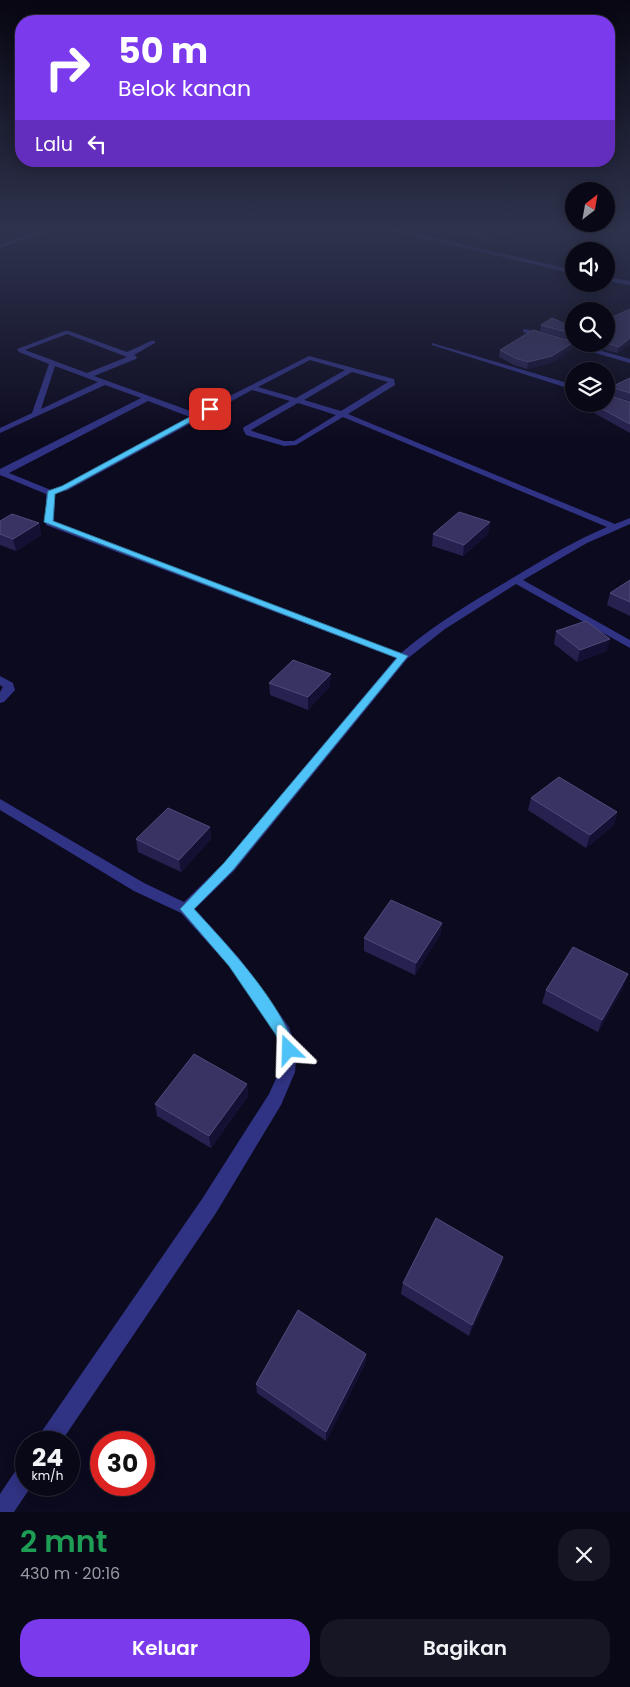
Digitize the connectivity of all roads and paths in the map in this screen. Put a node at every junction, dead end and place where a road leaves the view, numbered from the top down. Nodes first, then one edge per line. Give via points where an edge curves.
1 (525, 331) dead end
2 (153, 342) dead end
3 (434, 344) dead end
4 (128, 355) junction
5 (630, 361) edge
6 (53, 364) junction
7 (351, 370) junction
8 (87, 376) junction
9 (103, 383) junction
10 (565, 385) edge
11 (251, 387) junction
12 (147, 398) junction
13 (298, 400) junction
14 (35, 414) junction
15 (342, 414) junction
16 (196, 416) junction
17 (0, 431) edge
18 (1, 473) edge
19 (51, 492) junction
20 (630, 521) edge
21 (615, 526) junction
22 (516, 580) junction
23 (630, 645) edge
24 (403, 656) junction
25 (0, 680) edge
26 (0, 699) edge
27 (0, 804) edge
28 (186, 909) junction
29 (56, 1431) edge
30 (15, 1491) edge
31 (1, 1512) edge

1 - 5 street
2 - 4 street
3 - 10 street
4 - 6 street via 67,332 21,350
4 - 8 street via 133,357
6 - 8 street
6 - 14 street
7 - 11 street via 309,358
7 - 13 street
7 - 15 street via 392,383
8 - 9 street
9 - 12 street
9 - 14 street
11 - 13 street
11 - 16 street
12 - 16 street
12 - 18 street
13 - 15 street
13 - 15 street via 247,431 291,445
14 - 17 street
15 - 21 street
16 - 19 street via 65,488
18 - 19 street
19 - 24 street via 49,522
20 - 21 street
21 - 22 street
22 - 23 street
22 - 24 street via 444,624
24 - 28 street via 228,866
25 - 26 street via 9,686
27 - 28 street via 139,887
28 - 29 street via 234,962 283,1032 289,1050 287,1072 275,1099 209,1206
30 - 31 street

